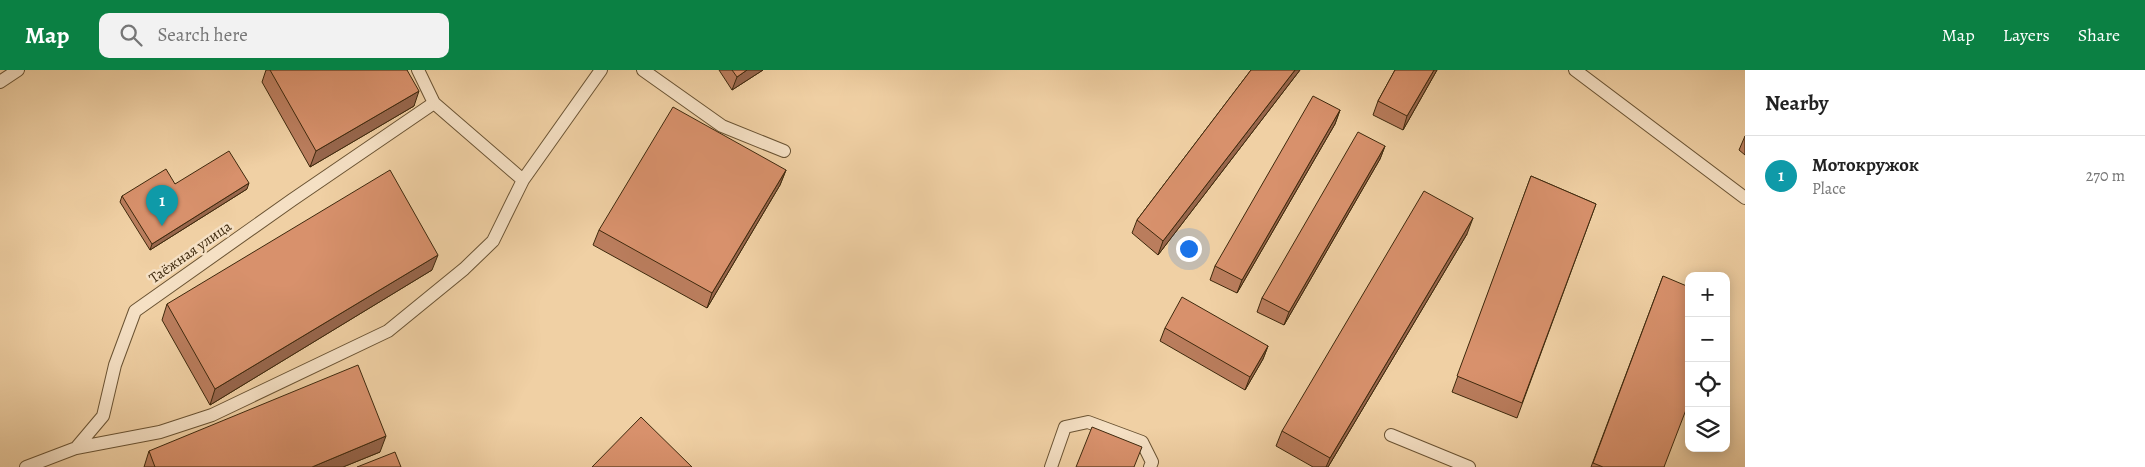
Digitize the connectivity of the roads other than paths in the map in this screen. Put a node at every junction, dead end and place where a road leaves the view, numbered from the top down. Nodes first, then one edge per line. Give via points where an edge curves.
1 (18, 70) edge
2 (418, 70) edge
3 (601, 70) edge
4 (643, 70) edge
5 (1575, 70) edge
6 (0, 82) edge
7 (434, 103) junction
8 (784, 151) dead end
9 (523, 180) junction
10 (1745, 198) edge
11 (1391, 434) dead end
12 (76, 448) junction
13 (26, 467) edge
14 (1051, 467) edge
15 (1150, 467) edge
16 (1469, 467) edge

1 - 6 lane
2 - 7 lane
3 - 9 lane
4 - 8 lane via 722,126
5 - 10 lane
7 - 9 lane
7 - 12 lane, Таёжная улица via 135,311 115,365 103,416
9 - 12 lane via 493,241 464,270 388,331 212,414 160,432
11 - 16 lane
12 - 13 lane, Таёжная улица
14 - 15 lane via 1065,427 1088,422 1142,442 1152,462

